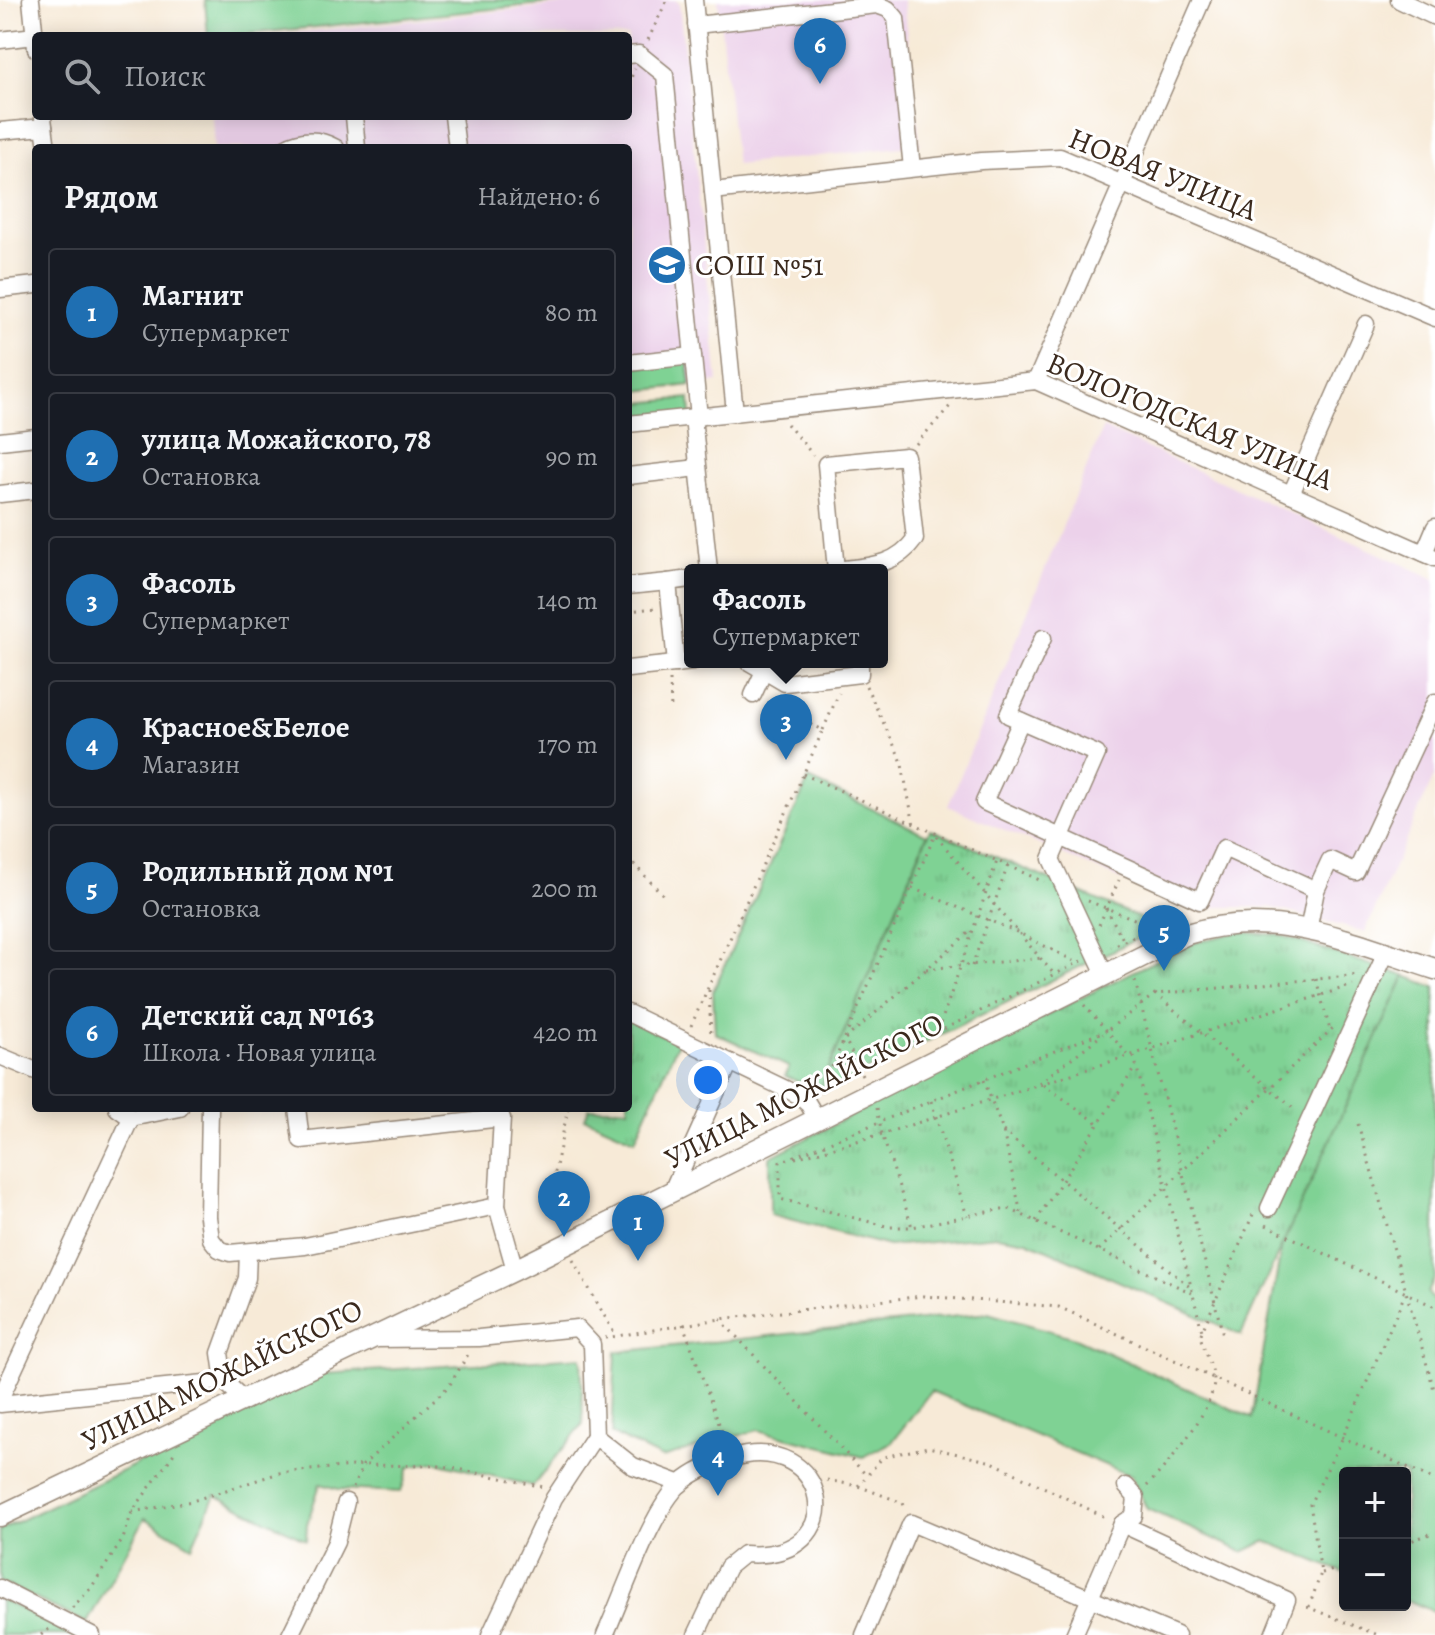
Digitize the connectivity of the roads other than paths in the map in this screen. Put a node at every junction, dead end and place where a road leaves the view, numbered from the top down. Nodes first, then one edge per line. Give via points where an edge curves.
1 (31, 0) edge
2 (694, 0) edge
3 (1202, 0) edge
4 (1399, 0) edge
5 (1435, 17) edge
6 (696, 25) junction
7 (34, 32) edge
8 (0, 40) edge
9 (32, 43) edge
10 (632, 55) edge
11 (354, 120) edge
12 (454, 120) edge
13 (44, 121) edge
14 (0, 131) edge
15 (47, 144) edge
16 (291, 144) edge
17 (326, 144) edge
18 (357, 144) edge
19 (456, 144) edge
20 (912, 168) junction
21 (1122, 184) junction
22 (713, 191) junction
23 (32, 285) edge
24 (0, 289) edge
25 (1435, 318) edge
26 (1366, 324) dead end
27 (693, 356) junction
28 (632, 363) edge
29 (1036, 381) junction
30 (735, 413) junction
31 (696, 417) junction
32 (632, 424) edge
33 (32, 437) edge
34 (0, 441) edge
35 (698, 468) junction
36 (632, 476) edge
37 (32, 490) edge
38 (0, 494) edge
39 (1291, 494) junction
40 (1435, 527) edge
41 (1429, 555) edge
42 (708, 564) edge
43 (843, 564) edge
44 (870, 564) edge
45 (684, 580) edge
46 (668, 582) junction
47 (632, 586) edge
48 (1043, 638) dead end
49 (679, 663) edge
50 (759, 668) edge
51 (632, 669) edge
52 (764, 671) junction
53 (855, 671) edge
54 (753, 695) road end
55 (1435, 702) edge
56 (1021, 721) junction
57 (1060, 837) junction
58 (1316, 890) junction
59 (1308, 931) junction
60 (1386, 953) junction
61 (1099, 964) junction
62 (1435, 969) edge
63 (632, 1015) edge
64 (0, 1056) edge
65 (730, 1062) junction
66 (32, 1069) edge
67 (210, 1112) edge
68 (298, 1112) edge
69 (124, 1113) edge
70 (816, 1117) junction
71 (672, 1191) junction
72 (497, 1206) junction
73 (1268, 1216) road end
74 (248, 1252) junction
75 (515, 1270) junction
76 (367, 1338) junction
77 (224, 1381) junction
78 (242, 1398) junction
79 (0, 1401) edge
80 (595, 1436) junction
81 (681, 1484) junction
82 (1131, 1492) road end
83 (346, 1502) road end
84 (0, 1516) edge
85 (1122, 1524) junction
86 (0, 1588) edge
87 (1090, 1598) junction
88 (92, 1635) edge
89 (290, 1635) edge
90 (490, 1635) edge
91 (605, 1635) edge
92 (696, 1635) edge
93 (864, 1635) edge
94 (1074, 1635) edge
95 (1177, 1635) edge
96 (1273, 1635) edge

1 - 7 street
2 - 6 street
3 - 21 street
4 - 5 street
6 - 20 street via 877,5 888,9 896,18
6 - 22 street
8 - 9 street
10 - 27 street via 639,54 665,75
11 - 18 street
12 - 19 street
13 - 14 street
13 - 15 street
16 - 17 street
20 - 21 street, НОВАЯ УЛИЦА via 1060,157
20 - 22 street, НОВАЯ УЛИЦА
21 - 25 street, НОВАЯ УЛИЦА
21 - 29 street
22 - 30 street
23 - 24 street
26 - 39 street
27 - 28 street
27 - 31 street
29 - 30 street, ВОЛОГОДСКАЯ УЛИЦА
29 - 39 street, ВОЛОГОДСКАЯ УЛИЦА
30 - 31 street, ВОЛОГОДСКАЯ УЛИЦА
31 - 32 street, ВОЛОГОДСКАЯ УЛИЦА
31 - 35 street
33 - 34 street
35 - 36 street
35 - 42 street
37 - 38 street
39 - 41 street, ВОЛОГОДСКАЯ УЛИЦА
40 - 41 street
43 - 44 street via 826,464 906,456 915,539 896,559
45 - 46 street
46 - 47 street
46 - 49 street
48 - 56 street via 1008,715
49 - 51 street
50 - 52 street
52 - 53 street via 785,683
52 - 54 street
55 - 58 street via 1356,872 1330,860
56 - 57 street via 984,802
56 - 57 street via 1097,754
57 - 58 street via 1200,901 1224,848
57 - 61 street via 1051,859
58 - 59 street
59 - 60 main road, УЛИЦА МОЖАЙСКОГО
59 - 61 main road, УЛИЦА МОЖАЙСКОГО via 1268,922 1221,924
60 - 62 main road, УЛИЦА МОЖАЙСКОГО
60 - 73 street
61 - 70 main road, УЛИЦА МОЖАЙСКОГО via 1071,990
63 - 65 street
64 - 66 street
65 - 70 street via 798,1095
65 - 71 street
67 - 74 street via 211,1239 219,1249
68 - 72 street via 301,1140 502,1118
69 - 79 street
70 - 71 main road, УЛИЦА МОЖАЙСКОГО
71 - 75 main road, УЛИЦА МОЖАЙСКОГО
72 - 74 street via 305,1246
72 - 75 street
74 - 77 street via 247,1278 220,1353
75 - 76 main road, УЛИЦА МОЖАЙСКОГО
76 - 78 main road, УЛИЦА МОЖАЙСКОГО
76 - 80 street via 479,1338 577,1328 592,1344
77 - 78 street
77 - 79 street
78 - 84 main road, УЛИЦА МОЖАЙСКОГО
80 - 81 street via 633,1466
80 - 90 street via 561,1490
81 - 91 street via 663,1507
81 - 92 street via 708,1466 742,1455 778,1457 802,1469 817,1492 817,1520 799,1543 769,1556 744,1554 728,1567
82 - 85 street via 1134,1516
83 - 89 street via 336,1542
85 - 87 street
85 - 96 street via 1287,1600
86 - 88 street
87 - 93 street via 911,1523
87 - 94 street
87 - 95 street

